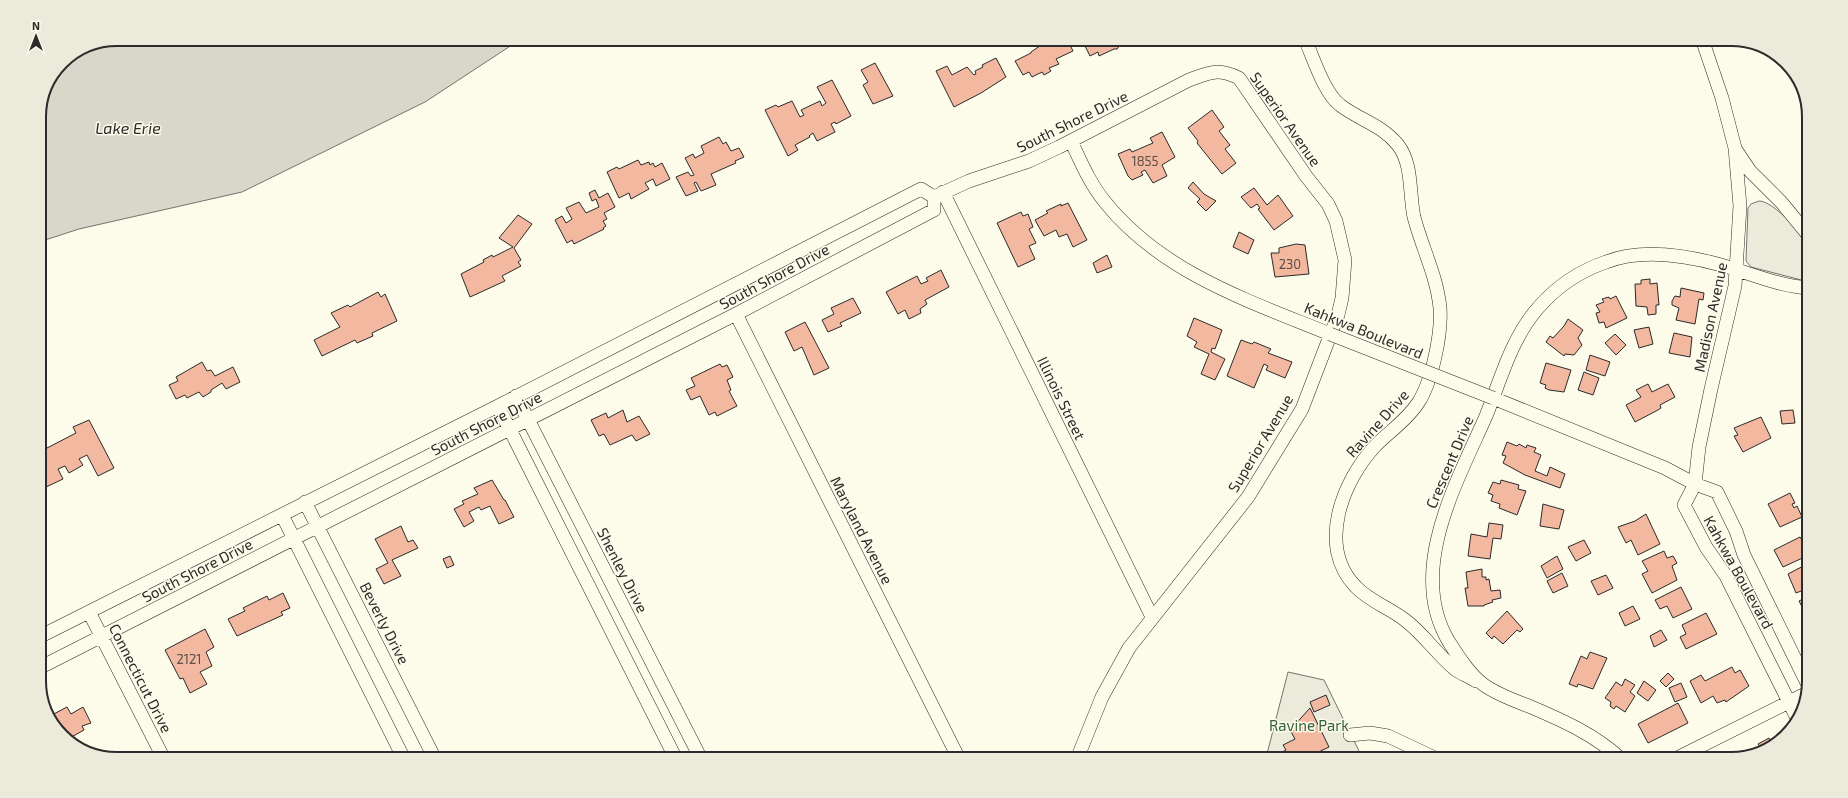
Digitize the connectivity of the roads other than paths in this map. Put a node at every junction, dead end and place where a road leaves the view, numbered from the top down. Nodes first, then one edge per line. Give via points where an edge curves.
1 (1308, 46) edge
2 (1704, 46) edge
3 (1222, 72) joint
4 (1071, 141) junction
5 (1735, 148) junction
6 (939, 195) junction
7 (1802, 228) edge
8 (1737, 271) junction
9 (1802, 287) edge
10 (736, 314) junction
11 (1330, 334) junction
12 (516, 396) junction
13 (1493, 398) junction
14 (498, 406) junction
15 (528, 420) junction
16 (509, 429) junction
17 (1695, 484) junction
18 (305, 502) junction
19 (282, 515) junction
20 (318, 527) junction
21 (293, 539) junction
22 (89, 612) junction
23 (1152, 617) junction
24 (46, 634) edge
25 (102, 636) junction
26 (46, 664) edge
27 (1802, 673) edge
28 (1484, 685) junction
29 (1801, 695) edge
30 (1789, 702) junction
31 (1795, 713) edge
32 (1350, 734) dead end
33 (160, 752) edge
34 (400, 752) edge
35 (431, 752) edge
36 (672, 752) edge
37 (697, 752) edge
38 (955, 752) edge
39 (1080, 752) edge
40 (1422, 752) edge
41 (1613, 752) edge
42 (1689, 752) edge

1 - 28 street, Ravine Drive via 1331,95 1338,104 1383,129 1399,146 1407,165 1415,220 1429,257 1441,323 1435,355 1419,401 1408,416 1376,445 1357,469 1341,501 1337,537 1340,563 1356,587 1404,619 1457,671
2 - 5 street, Madison Avenue
3 - 4 street, South Shore Drive via 1210,72 1190,80
3 - 11 street, Superior Avenue via 1239,78 1328,204 1336,221 1345,260 1345,279 1338,315
4 - 6 street, South Shore Drive via 1029,161 992,172
4 - 11 street, Kahkwa Boulevard via 1092,184 1105,202 1131,231 1166,259 1236,296
5 - 7 street via 1750,171
5 - 8 street, Madison Avenue via 1740,206
6 - 10 street, South Shore Drive via 934,210
6 - 12 street, South Shore Drive via 921,189
6 - 23 street, Illinois Street
8 - 9 street, Crescent Drive
8 - 13 street, Crescent Drive via 1663,254 1624,257 1584,271 1554,292 1538,308 1519,334
8 - 17 street, Madison Avenue via 1699,447
10 - 15 street, South Shore Drive
10 - 38 street, Maryland Avenue
11 - 13 street, Kahkwa Boulevard, bridge
11 - 23 street, Superior Avenue via 1302,409 1282,444 1248,497
12 - 14 street, South Shore Drive
12 - 15 street, Shenley Drive
13 - 17 street, Kahkwa Boulevard via 1659,466
13 - 28 street, Crescent Drive via 1443,517 1438,533 1433,571 1433,592 1441,627 1460,658
14 - 16 street
14 - 18 street, South Shore Drive
15 - 16 street, South Shore Drive
15 - 37 street, Shenley Drive
16 - 20 street, South Shore Drive
16 - 36 street
17 - 27 street, Kahkwa Boulevard via 1717,492 1736,531 1747,562
17 - 30 street, Kahkwa Boulevard via 1684,505 1706,547 1726,576
18 - 19 street, South Shore Drive
18 - 20 street, Beverly Drive
19 - 21 street
19 - 22 street, South Shore Drive
20 - 21 street, South Shore Drive
20 - 35 street, Beverly Drive
21 - 25 street, South Shore Drive
21 - 34 street
22 - 24 street, South Shore Drive
22 - 25 street, Connecticut Drive
23 - 39 street, Superior Avenue via 1129,648 1102,696
25 - 26 street, South Shore Drive
25 - 33 street, Connecticut Drive
28 - 41 street, Crescent Drive via 1581,730
29 - 30 street
30 - 31 street, Kahkwa Boulevard
30 - 42 street
32 - 40 street via 1370,733 1388,736

